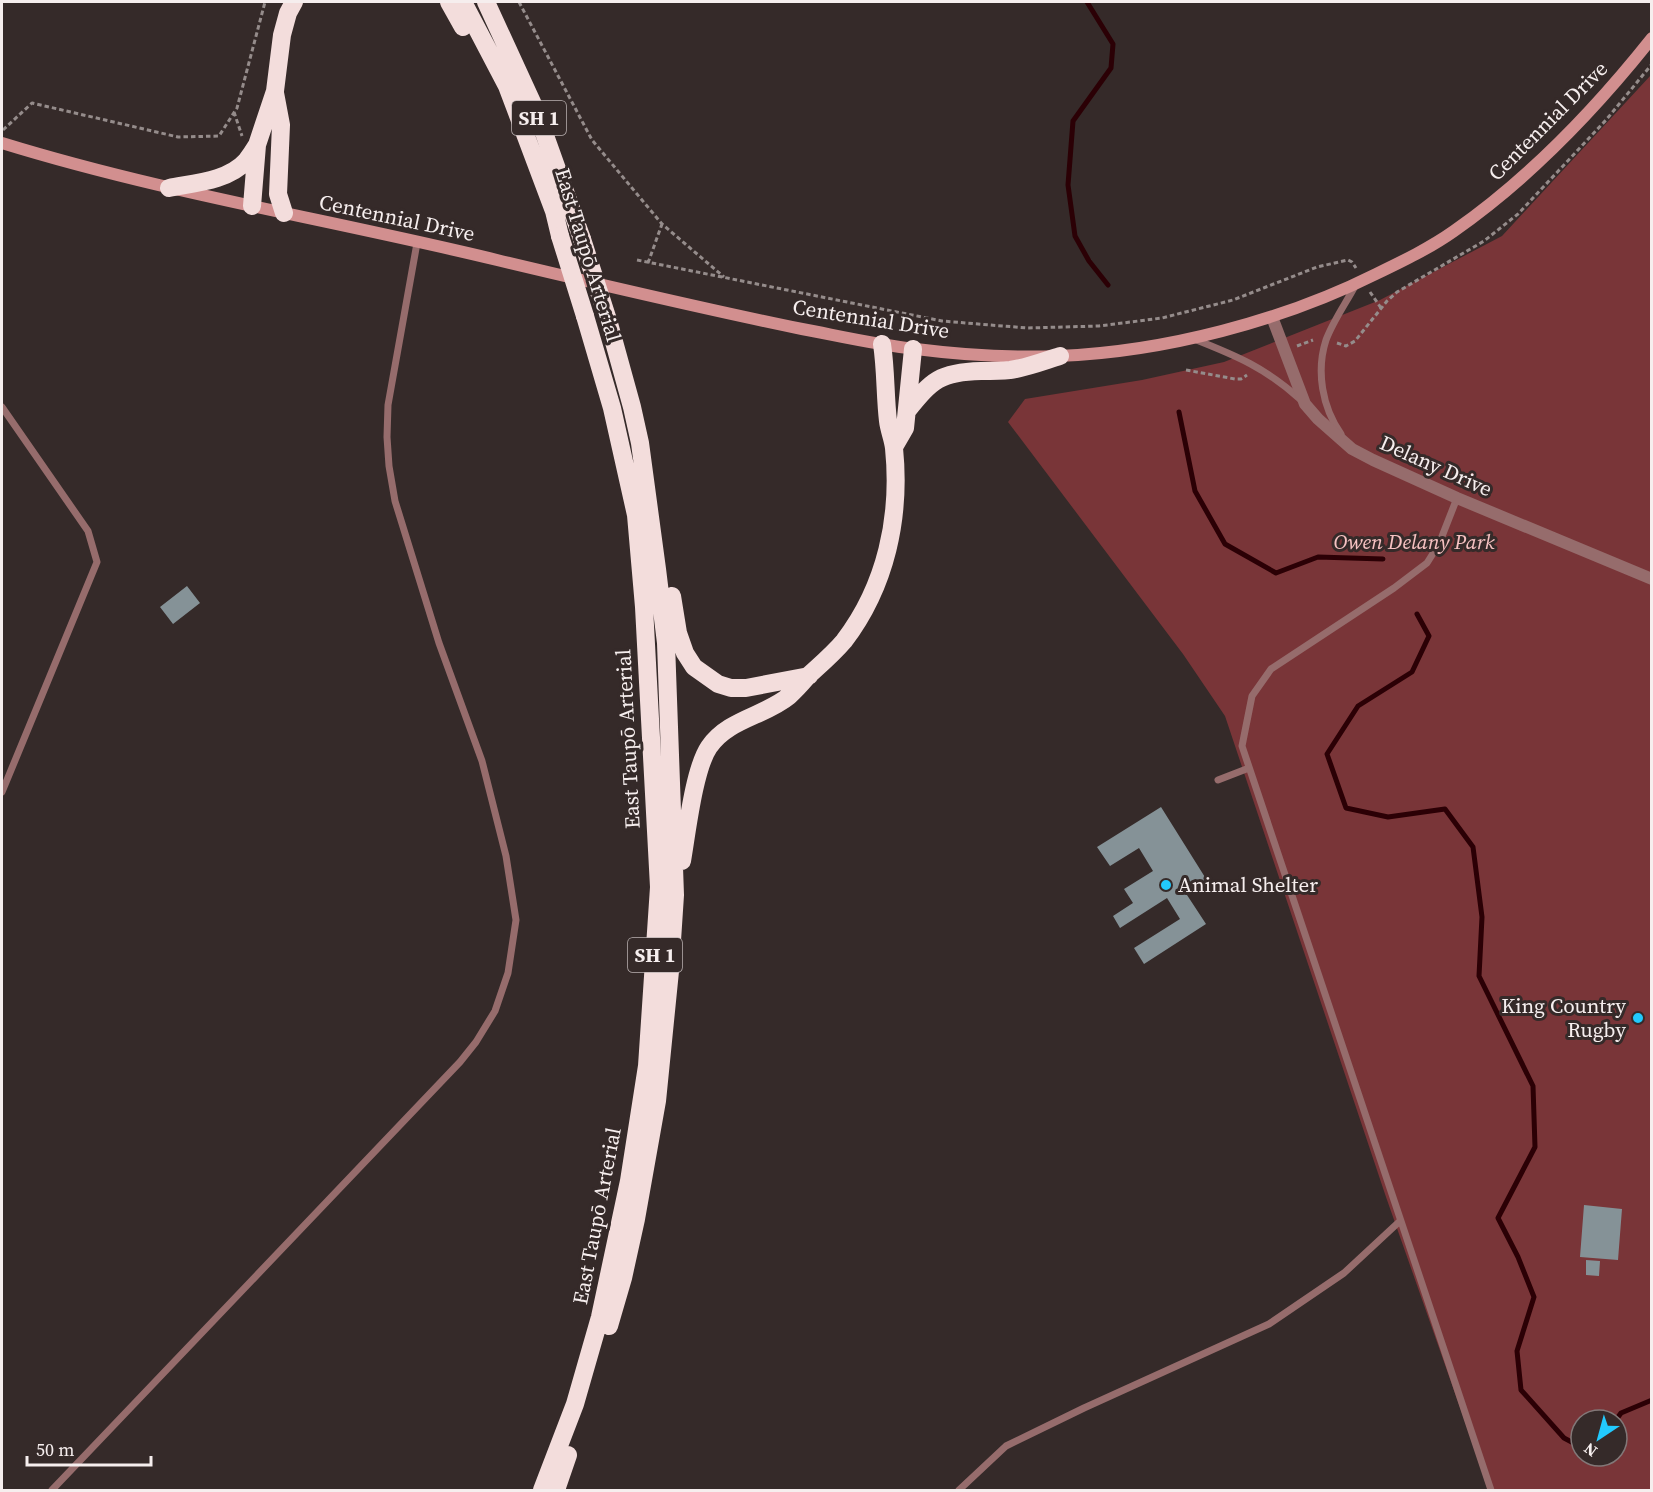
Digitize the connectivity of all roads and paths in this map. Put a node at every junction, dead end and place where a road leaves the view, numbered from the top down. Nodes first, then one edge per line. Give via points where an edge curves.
1 (265, 2) edge
2 (294, 2) edge
3 (449, 2) edge
4 (463, 2) edge
5 (486, 2) edge
6 (519, 2) edge
7 (1652, 38) edge
8 (275, 91) junction
9 (2, 131) edge
10 (2, 143) edge
11 (257, 145) junction
12 (169, 188) junction
13 (252, 206) junction
14 (554, 211) junction
15 (284, 213) junction
16 (662, 224) junction
17 (417, 243) junction
18 (637, 261) dead end
19 (648, 263) junction
20 (725, 279) junction
21 (1359, 282) junction
22 (1381, 308) dead end
23 (1272, 317) junction
24 (1192, 338) junction
25 (1318, 338) dead end
26 (882, 344) junction
27 (1293, 347) dead end
28 (913, 349) junction
29 (1060, 356) junction
30 (1251, 368) dead end
31 (1186, 369) dead end
32 (1305, 404) junction
33 (2, 407) edge
34 (907, 411) junction
35 (640, 443) junction
36 (894, 447) junction
37 (1352, 448) junction
38 (1457, 498) junction
39 (1652, 579) edge
40 (809, 676) junction
41 (1249, 768) junction
42 (1218, 780) dead end
43 (2, 792) edge
44 (675, 895) junction
45 (1400, 1221) junction
46 (52, 1491) edge
47 (542, 1491) edge
48 (556, 1491) edge
49 (958, 1491) edge
50 (1491, 1491) edge

1 - 9 path via 237,108 219,135 178,137 32,103
2 - 8 highway via 282,35
3 - 14 highway via 495,82
4 - 14 highway, East Taupō Arterial / SH 1 via 507,86
5 - 35 highway, East Taupō Arterial / SH 1, bridge via 537,113 582,239
6 - 16 path via 592,140
7 - 21 main road, Centennial Drive via 1584,118 1497,200 1450,234
8 - 11 highway
8 - 15 highway via 282,125 278,194
10 - 12 main road, Centennial Drive
11 - 12 highway via 246,161 222,177
11 - 13 highway
12 - 13 main road, Centennial Drive
13 - 15 main road, Centennial Drive
14 - 47 highway, East Taupō Arterial / SH 1, bridge via 612,408 636,515 659,887 647,1066 629,1181 600,1317 575,1404
15 - 17 main road, Centennial Drive
16 - 19 path
16 - 20 path
17 - 26 main road, Centennial Drive via 725,314
17 - 46 lane via 388,405 388,466 395,501 440,643 482,761 506,856 516,920 508,974 495,1011 460,1062
18 - 19 path
19 - 20 path
20 - 21 path via 942,321 1027,328 1099,326 1162,318 1233,300 1317,267 1343,261 1352,262
21 - 22 path
21 - 23 main road, Centennial Drive
21 - 37 lane via 1327,339 1321,378 1329,410
23 - 24 main road, Centennial Drive
23 - 32 street, Delany Drive
24 - 29 main road, Centennial Drive
24 - 32 lane via 1252,363
25 - 27 path
26 - 28 main road, Centennial Drive
26 - 36 highway via 888,423
28 - 29 main road, Centennial Drive via 970,355
28 - 34 highway
29 - 34 highway via 1010,370 947,374 921,393
30 - 31 path via 1241,379
32 - 37 street, Delany Drive
33 - 43 lane via 88,531 97,562
34 - 36 highway via 905,428
35 - 40 highway via 655,479 678,633 694,667 731,688
35 - 44 highway, East Taupō Arterial / SH 1 via 666,644
36 - 40 highway via 892,530 879,581 854,628
37 - 38 street, Delany Drive
38 - 39 street, Delany Drive
38 - 41 lane via 1428,562 1271,669 1252,696 1242,746
40 - 44 highway via 788,697 726,730 708,749 698,774
41 - 42 lane
41 - 45 lane
44 - 48 highway, East Taupō Arterial / SH 1 via 660,1078 636,1219 608,1333
45 - 49 lane via 1344,1273 1269,1324 1006,1446
45 - 50 lane

